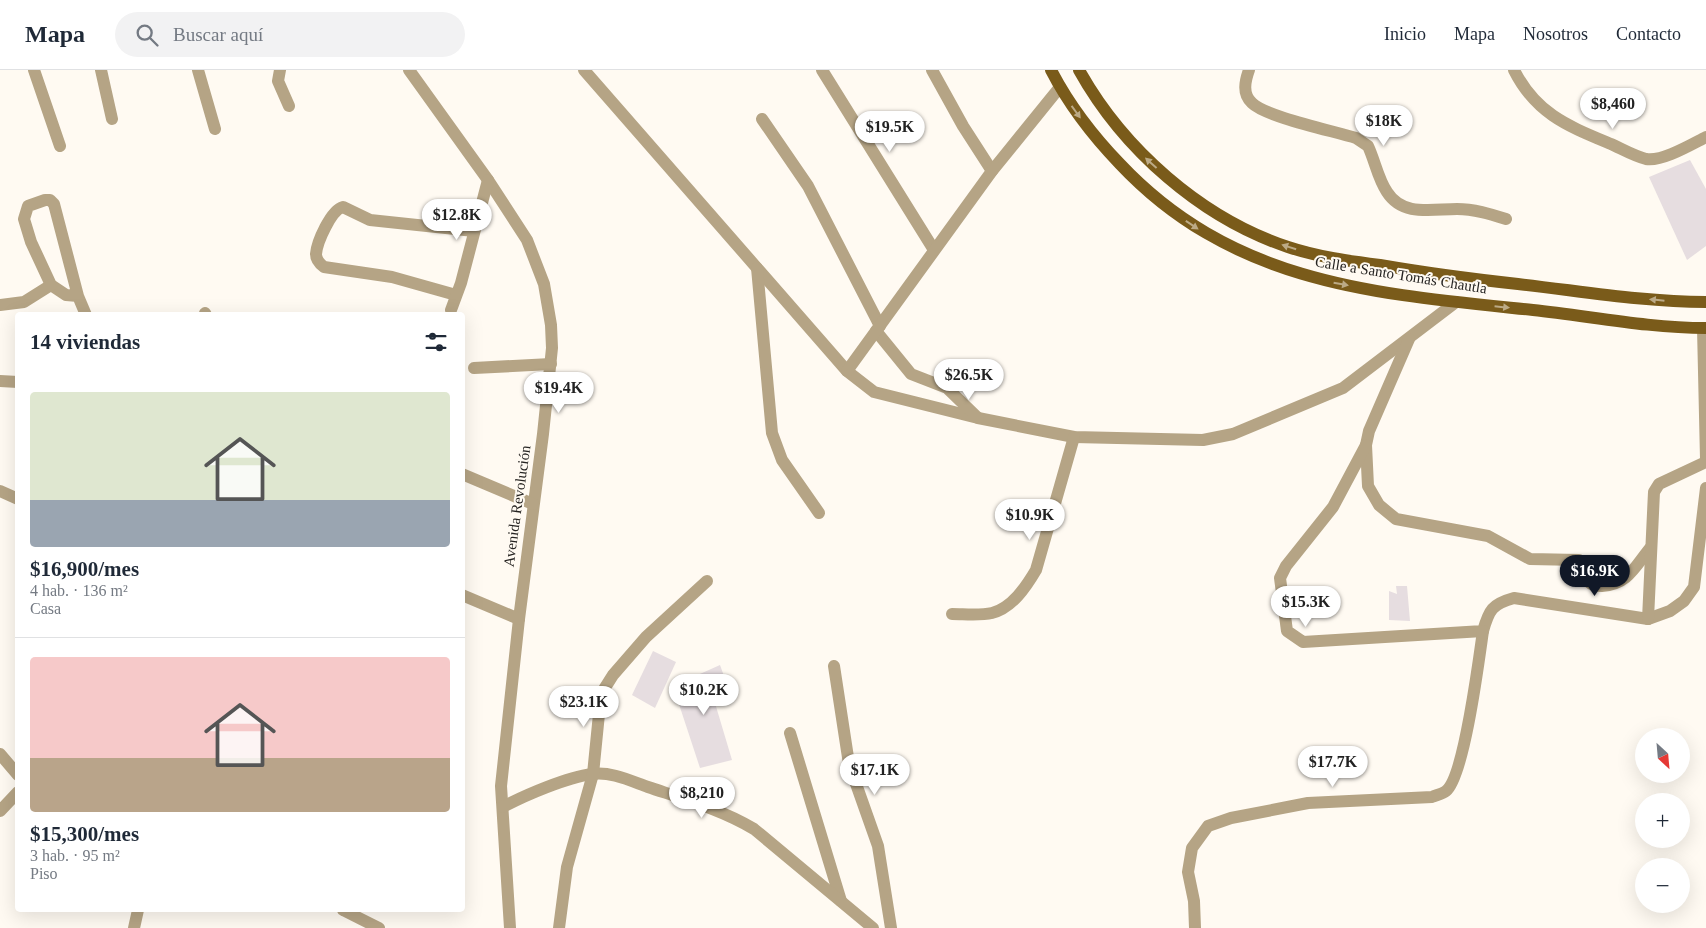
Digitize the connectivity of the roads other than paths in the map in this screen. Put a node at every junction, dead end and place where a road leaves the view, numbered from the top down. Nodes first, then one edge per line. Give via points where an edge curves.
1 (34, 70) edge
2 (101, 70) edge
3 (198, 70) edge
4 (280, 70) edge
5 (408, 70) edge
6 (584, 70) edge
7 (822, 70) edge
8 (932, 70) edge
9 (1051, 70) edge
10 (1079, 70) edge
11 (1249, 70) edge
12 (1515, 70) edge
13 (1060, 87) junction
14 (290, 106) dead end
15 (112, 119) dead end
16 (762, 119) dead end
17 (215, 129) dead end
18 (1706, 136) edge
19 (60, 146) dead end
20 (992, 171) junction
21 (488, 180) junction
22 (1506, 219) dead end
23 (474, 231) junction
24 (934, 250) junction
25 (757, 268) junction
26 (50, 285) junction
27 (456, 295) junction
28 (78, 296) junction
29 (1456, 302) junction
30 (1706, 302) edge
31 (0, 305) edge
32 (451, 310) dead end
33 (85, 312) edge
34 (1704, 328) edge
35 (878, 329) junction
36 (1409, 338) junction
37 (551, 364) junction
38 (474, 368) dead end
39 (847, 371) junction
40 (0, 381) edge
41 (15, 382) edge
42 (978, 418) junction
43 (1074, 437) junction
44 (1366, 445) junction
45 (1706, 461) edge
46 (465, 475) edge
47 (1706, 488) edge
48 (0, 491) edge
49 (15, 498) edge
50 (533, 504) junction
51 (819, 513) dead end
52 (1651, 547) junction
53 (707, 581) dead end
54 (465, 596) edge
55 (952, 614) dead end
56 (518, 619) junction
57 (1648, 619) junction
58 (1483, 632) junction
59 (834, 666) dead end
60 (790, 732) dead end
61 (0, 754) edge
62 (15, 772) edge
63 (593, 774) junction
64 (15, 795) edge
65 (503, 807) junction
66 (0, 811) edge
67 (841, 901) junction
68 (138, 912) edge
69 (347, 912) edge
70 (134, 928) edge
71 (379, 928) edge
72 (510, 928) edge
73 (559, 928) edge
74 (873, 928) edge
75 (891, 928) edge
76 (1195, 928) edge

1 - 19 street
2 - 15 street
3 - 17 street
4 - 14 street via 278,81
5 - 21 street, Avenida Revolución
6 - 25 street
7 - 24 street
8 - 20 street
9 - 13 main road, Calle a Santo Tomás Chautla
30 -> 10 main road, Calle a Santo Tomás Chautla via 1450,276 1333,258 1279,244 1209,207 1160,171 1117,126 1092,94
11 - 22 street via 1245,84 1252,104 1276,115 1363,142 1368,146 1387,194 1401,206 1425,211 1458,209
12 - 18 street via 1524,90 1546,113 1647,159 1663,157
13 - 20 street
13 -> 29 main road, Calle a Santo Tomás Chautla via 1088,128 1133,178 1175,214 1228,246 1278,267 1324,281
16 - 35 street via 808,186
20 - 24 street
21 - 23 street
21 - 37 street, Avenida Revolución via 527,240 538,265 551,325
23 - 27 street
23 - 27 street via 370,220 344,208 335,211 326,225 316,254 320,263 330,269 392,277
24 - 35 street
25 - 39 street
25 - 51 street via 772,433 782,460
26 - 28 street via 66,295
26 - 28 street via 24,219 28,206 44,200 54,204
26 - 31 street via 24,302
27 - 32 street
28 - 33 street
29 -> 34 main road, Calle a Santo Tomás Chautla
29 - 36 street
34 - 45 street
35 - 39 street
35 - 42 street via 911,374 947,388
36 - 43 street via 1343,388 1233,434 1203,440
36 - 44 street
37 - 38 street
37 - 50 street, Avenida Revolución
39 - 42 street via 874,392
40 - 41 street
42 - 43 street
43 - 55 street via 1036,570 1027,586 1006,607 991,613
44 - 52 street via 1368,486 1379,504 1396,519 1488,536 1530,559 1579,560 1588,581 1595,586 1623,582
44 - 58 street via 1333,507 1280,578 1287,631 1303,642
45 - 52 street via 1660,484 1654,492
46 - 50 street
47 - 57 street via 1694,588 1670,611
48 - 49 street
50 - 56 street, Avenida Revolución
52 - 57 street
53 - 63 street via 646,637 600,694
54 - 56 street
56 - 65 street, Avenida Revolución via 502,778
57 - 58 street via 1514,598 1503,601 1489,612
58 - 76 street via 1470,713 1455,776 1446,791 1432,797 1308,803 1231,818 1208,826 1192,848 1188,872
59 - 75 street via 849,764 878,846
60 - 67 street
61 - 62 street
63 - 65 street via 521,797
63 - 67 street via 612,775 732,816 754,829
63 - 73 street via 568,867
64 - 66 street
65 - 72 street, Avenida Revolución
67 - 74 street
68 - 70 street
69 - 71 street

